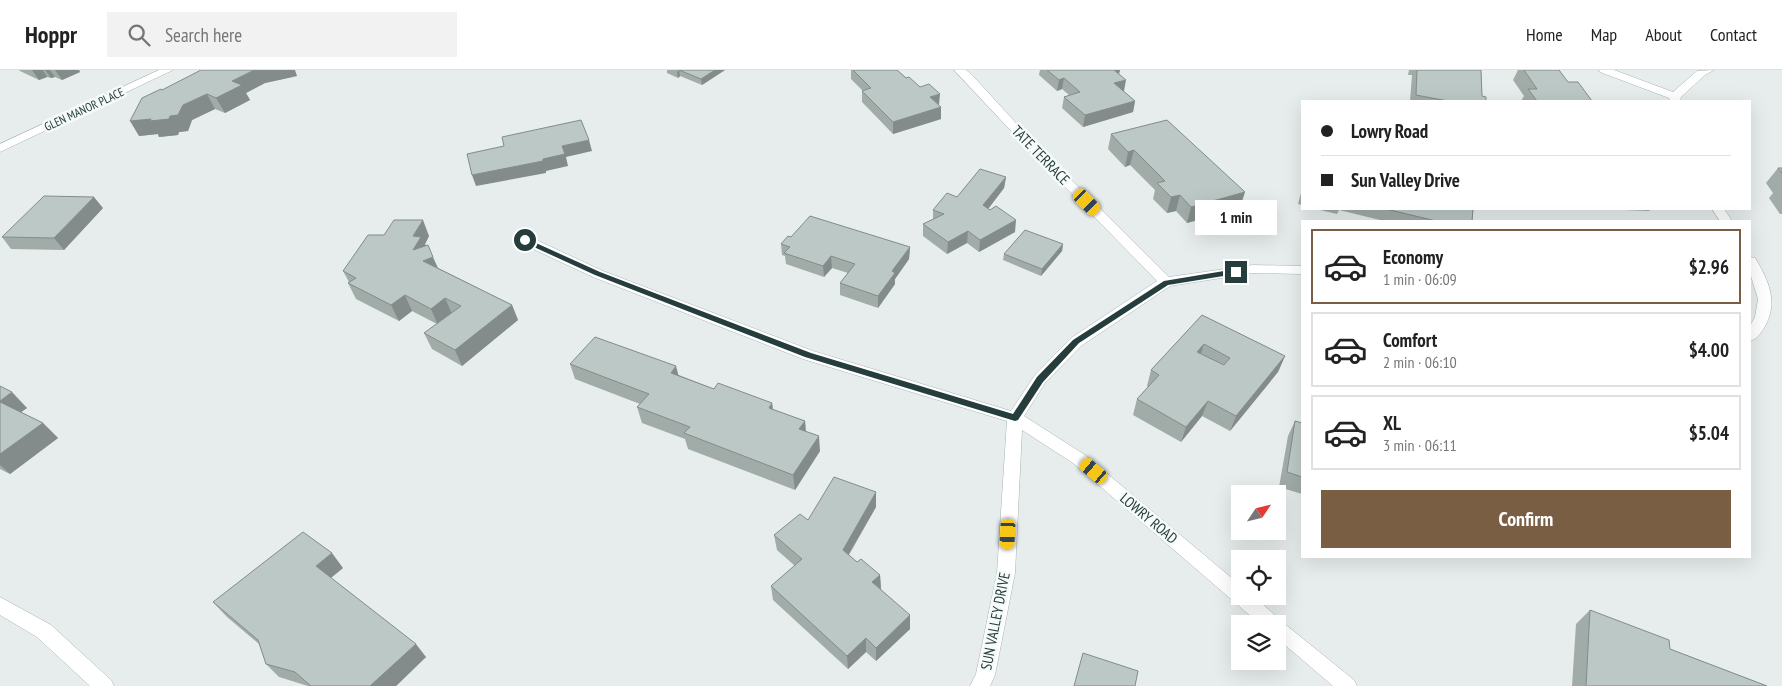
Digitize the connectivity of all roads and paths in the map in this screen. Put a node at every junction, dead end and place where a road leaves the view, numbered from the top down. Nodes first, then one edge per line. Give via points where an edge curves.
1 (168, 70) edge
2 (959, 70) edge
3 (1604, 70) edge
4 (1709, 70) edge
5 (1675, 99) edge
6 (0, 148) edge
7 (525, 240) dead end
8 (1751, 263) edge
9 (1301, 270) edge
10 (1166, 282) junction
11 (1751, 334) edge
12 (1015, 418) junction
13 (1231, 588) edge
14 (0, 605) edge
15 (1251, 605) edge
16 (1262, 615) edge
17 (1286, 635) edge
18 (104, 686) edge
19 (980, 686) edge
20 (1347, 686) edge

1 - 6 street, GLEN MANOR PLACE
2 - 10 street, TATE TERRACE
3 - 5 street
4 - 5 street
7 - 12 street, LOWRY ROAD via 598,274 808,355
8 - 11 street via 1763,284 1766,312
9 - 10 street via 1253,269
10 - 12 street via 1076,342 1040,380
12 - 13 street, LOWRY ROAD via 1079,459
12 - 19 street, SUN VALLEY DRIVE via 1006,573
14 - 18 street via 44,630
15 - 16 street, LOWRY ROAD
17 - 20 street

